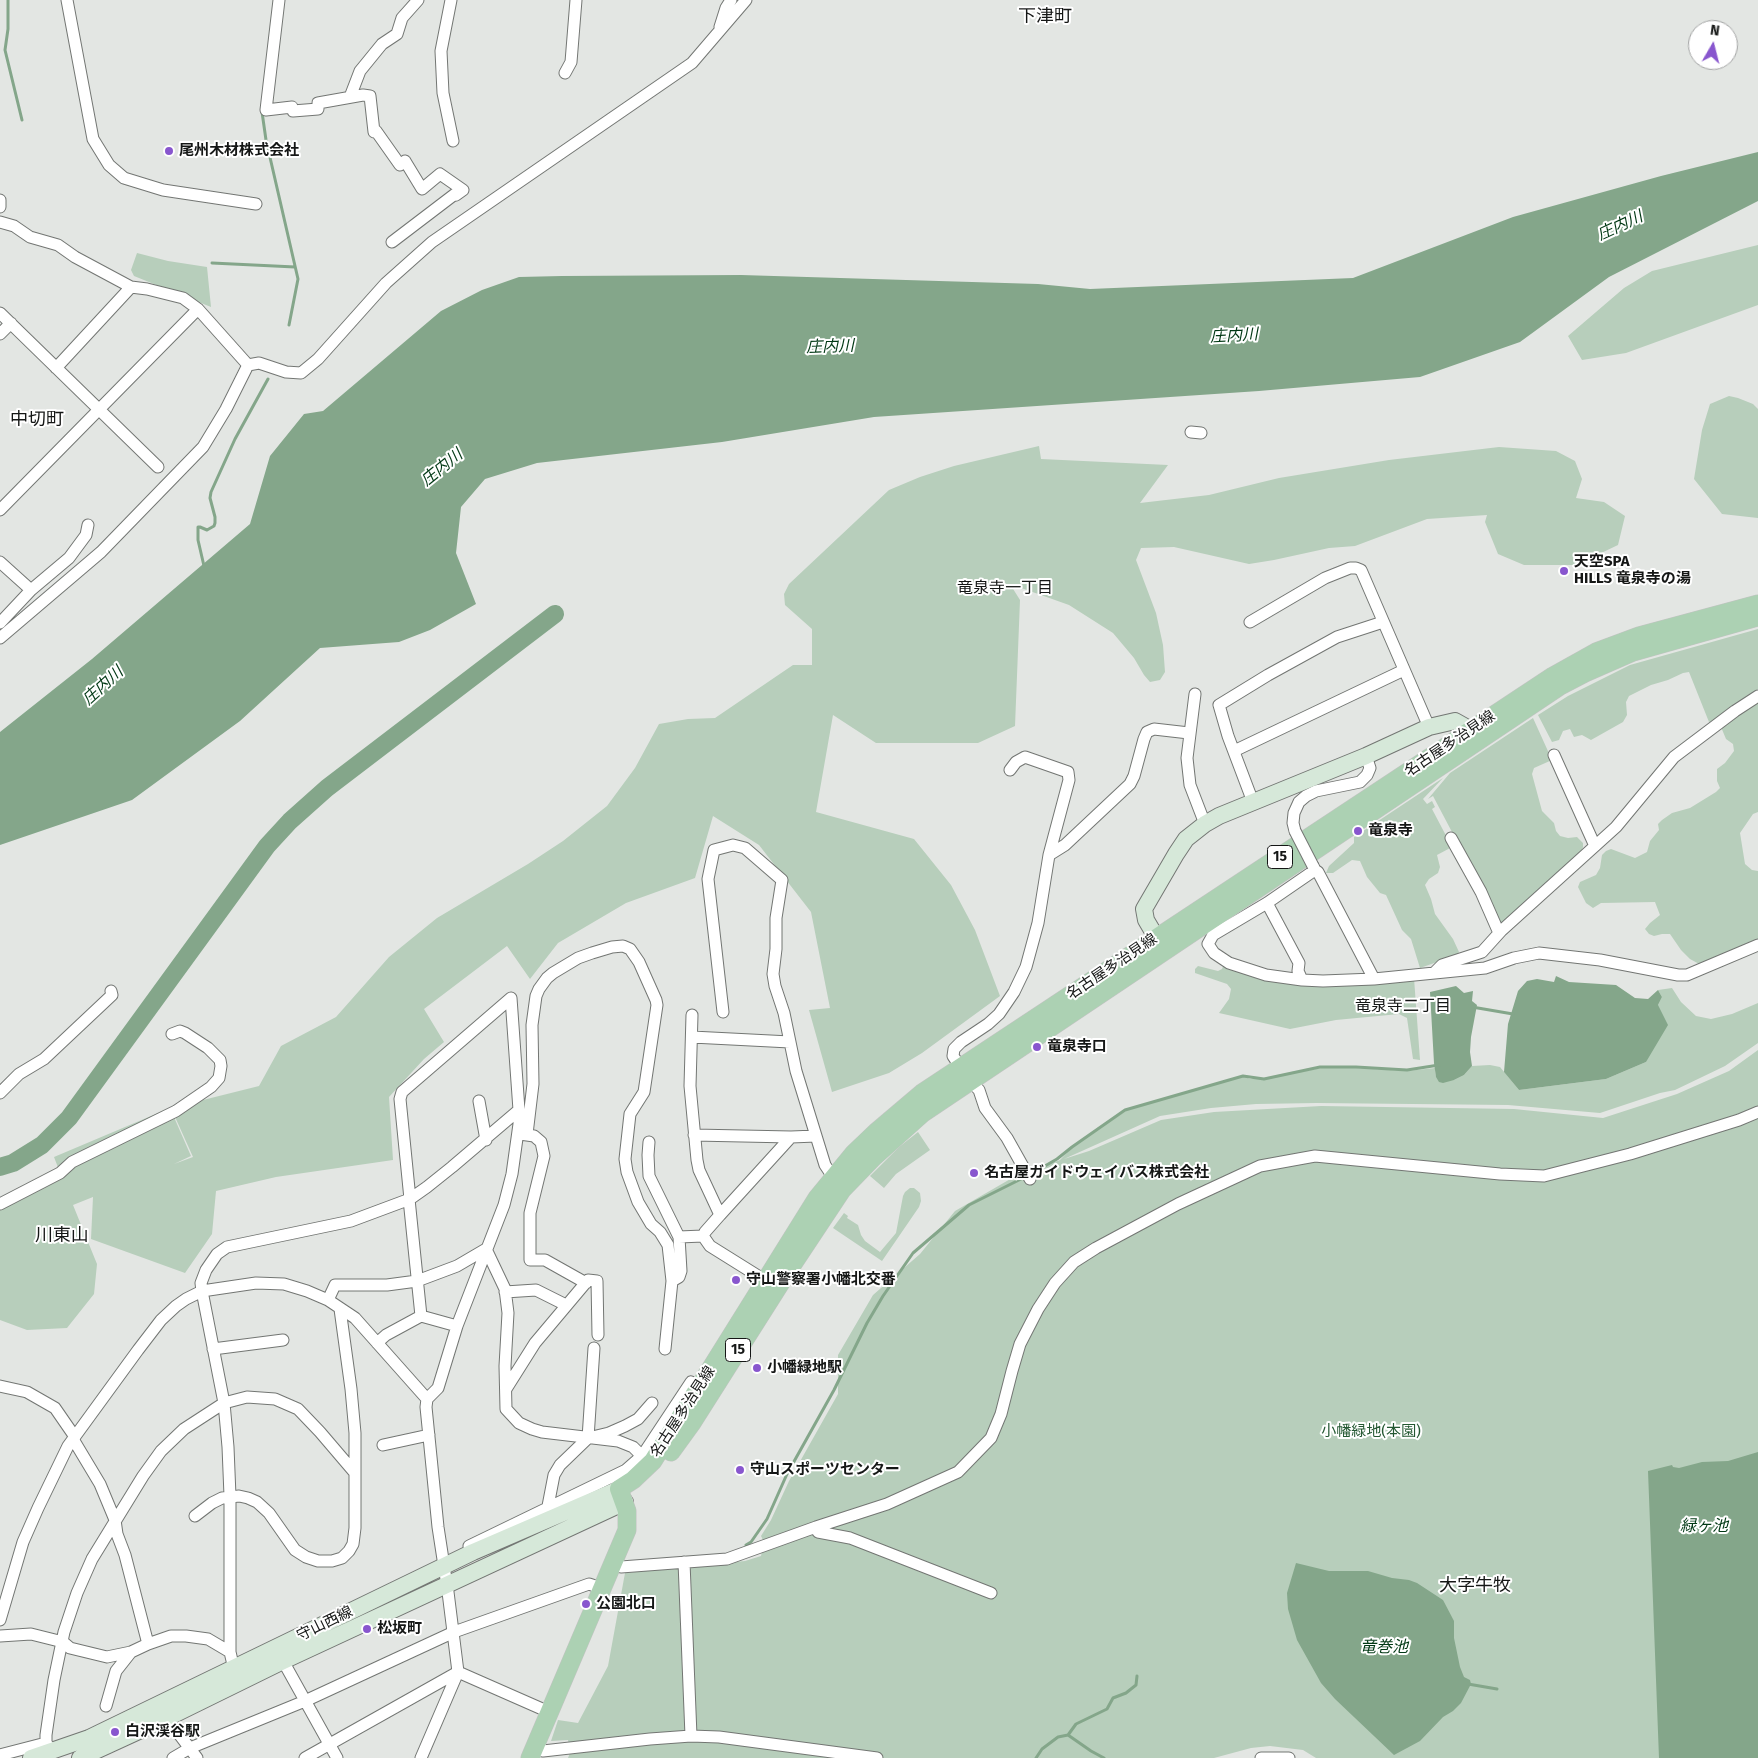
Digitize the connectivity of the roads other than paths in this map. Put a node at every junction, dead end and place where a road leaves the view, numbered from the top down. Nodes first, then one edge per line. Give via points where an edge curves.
1 (67, 0) edge
2 (279, 0) edge
3 (418, 0) edge
4 (451, 0) edge
5 (576, 0) edge
6 (732, 0) edge
7 (746, 0) edge
8 (720, 28) junction
9 (565, 73) dead end
10 (350, 97) junction
11 (453, 141) dead end
12 (0, 200) edge
13 (256, 204) dead end
14 (0, 207) edge
15 (0, 222) edge
16 (392, 242) dead end
17 (131, 287) junction
18 (198, 309) junction
19 (0, 313) edge
20 (11, 323) junction
21 (0, 334) edge
22 (248, 365) junction
23 (56, 368) junction
24 (99, 410) junction
25 (158, 467) dead end
26 (0, 510) edge
27 (88, 525) dead end
28 (0, 562) edge
29 (31, 590) junction
30 (1758, 604) edge
31 (1758, 618) edge
32 (1250, 622) dead end
33 (1383, 622) junction
34 (0, 623) edge
35 (0, 638) edge
36 (1404, 670) junction
37 (1195, 694) dead end
38 (1758, 696) edge
39 (1429, 727) junction
40 (1471, 730) junction
41 (1189, 733) junction
42 (1234, 751) junction
43 (1554, 755) dead end
44 (1366, 756) junction
45 (1010, 770) dead end
46 (1253, 802) junction
47 (1205, 824) junction
48 (1451, 838) dead end
49 (1595, 846) junction
50 (1049, 855) junction
51 (1314, 868) junction
52 (1267, 903) junction
53 (1499, 933) junction
54 (1162, 943) junction
55 (1758, 945) edge
56 (1434, 974) junction
57 (1374, 979) junction
58 (1302, 980) junction
59 (111, 991) dead end
60 (723, 1012) dead end
61 (692, 1015) dead end
62 (172, 1034) dead end
63 (692, 1037) junction
64 (790, 1042) junction
65 (965, 1074) junction
66 (0, 1093) edge
67 (479, 1101) dead end
68 (519, 1110) junction
69 (1758, 1112) edge
70 (523, 1134) junction
71 (694, 1135) junction
72 (816, 1136) junction
73 (791, 1137) junction
74 (486, 1140) junction
75 (649, 1142) dead end
76 (837, 1178) junction
77 (1030, 1179) dead end
78 (409, 1199) junction
79 (0, 1204) edge
80 (720, 1215) junction
81 (703, 1236) junction
82 (679, 1237) junction
83 (486, 1249) junction
84 (417, 1281) junction
85 (672, 1281) junction
86 (766, 1282) junction
87 (586, 1283) junction
88 (202, 1291) junction
89 (505, 1292) junction
90 (328, 1300) junction
91 (566, 1305) junction
92 (340, 1309) junction
93 (421, 1316) junction
94 (457, 1326) junction
95 (598, 1335) dead end
96 (283, 1340) dead end
97 (376, 1344) junction
98 (214, 1348) junction
99 (594, 1348) dead end
100 (665, 1349) dead end
101 (0, 1386) edge
102 (700, 1386) junction
103 (506, 1389) junction
104 (427, 1399) junction
105 (224, 1403) junction
106 (652, 1403) dead end
107 (429, 1435) junction
108 (74, 1438) junction
109 (588, 1438) junction
110 (383, 1446) dead end
111 (642, 1456) junction
112 (355, 1473) junction
113 (230, 1496) junction
114 (622, 1496) junction
115 (548, 1506) junction
116 (195, 1516) dead end
117 (115, 1520) junction
118 (818, 1532) dead end
119 (684, 1562) junction
120 (443, 1564) junction
121 (612, 1565) junction
122 (447, 1584) junction
123 (601, 1588) junction
124 (991, 1593) dead end
125 (0, 1620) edge
126 (454, 1632) junction
127 (0, 1636) edge
128 (63, 1642) junction
129 (148, 1644) junction
130 (130, 1652) junction
131 (230, 1652) junction
132 (283, 1661) junction
133 (234, 1668) junction
134 (458, 1672) junction
135 (305, 1701) junction
136 (106, 1706) dead end
137 (549, 1712) junction
138 (167, 1718) junction
139 (691, 1736) junction
140 (330, 1744) junction
141 (50, 1747) junction
142 (194, 1753) edge
143 (532, 1753) edge
144 (0, 1755) edge
145 (30, 1758) edge
146 (80, 1758) edge
147 (173, 1758) edge
148 (305, 1758) edge
149 (338, 1758) edge
150 (421, 1758) edge
151 (877, 1758) edge
152 (1261, 1758) edge
153 (1289, 1758) edge

1 - 13 street via 93,139 109,165 124,178 163,190
2 - 10 street via 266,110 318,109 318,104
3 - 10 street via 402,18 397,34 382,44 360,71
4 - 11 street via 441,50 443,93
5 - 9 street via 571,62
6 - 8 street
7 - 8 street
8 - 22 street via 692,63 432,242 386,283 318,359 301,373 286,372 259,363
10 - 16 street via 370,96 374,132 400,165 405,162 422,189 440,174 463,190
12 - 14 street
15 - 17 street via 58,245
17 - 18 street via 183,298
17 - 23 street
18 - 22 street
18 - 24 street
19 - 20 street
20 - 21 street
20 - 23 street
22 - 35 street via 203,447 101,552
23 - 24 street
24 - 25 street
24 - 26 street
27 - 29 street via 86,535 69,558
28 - 29 street
29 - 34 street
30 - 40 main road, 名古屋多治見線 / 15 via 1646,634 1596,652
31 - 54 main road, 名古屋多治見線 / 15 via 1633,652 1560,686 1228,909
32 - 33 street via 1310,586 1341,571 1356,568 1361,570
33 - 36 street
33 - 42 street via 1337,637 1219,705
36 - 39 street
36 - 42 street
37 - 41 street
38 - 49 street via 1674,757 1616,827
39 - 40 main road via 1455,721
39 - 44 main road
40 - 54 main road, 名古屋多治見線 / 15 via 1262,869
41 - 47 street via 1186,758 1190,785
41 - 50 street via 1154,729 1147,732 1130,784 1065,845
42 - 46 street
43 - 49 street
44 - 46 main road
44 - 51 street, bridge via 1370,768 1360,782 1316,791 1299,802 1293,823
45 - 50 street via 1025,757 1068,772 1067,788
46 - 47 main road
47 - 54 main road via 1186,839 1144,909 1146,920
48 - 53 street
49 - 53 street
50 - 65 street via 1038,923 1026,967 1014,992 999,1014 954,1049 953,1056
51 - 52 street
51 - 57 street
52 - 58 street via 1299,963
52 - 58 street via 1212,936 1208,944 1214,953 1243,969
53 - 56 street via 1482,952 1442,965
54 - 65 main road, 名古屋多治見線 / 15
55 - 56 street via 1687,975 1539,953 1485,968
56 - 57 street
57 - 58 street
59 - 66 street via 112,994 44,1058 19,1074
60 - 64 street via 708,879 714,850 733,845 745,848 782,880 773,974
61 - 63 street
62 - 79 street via 185,1032 220,1060 219,1078 211,1087 176,1111 72,1162 60,1173
63 - 64 street
63 - 71 street via 690,1086
64 - 72 street
65 - 76 main road, 名古屋多治見線 / 15 via 922,1093 854,1153
65 - 77 street via 979,1090 985,1108 1007,1138
67 - 74 street
68 - 70 street
68 - 74 street
68 - 78 street via 511,998 402,1092
69 - 119 street via 1630,1154 1544,1176 1315,1156 1260,1166 1178,1204 1074,1262 1055,1283 1020,1344 1001,1414 990,1438 958,1472 887,1504 727,1559
70 - 83 street via 504,1205
70 - 85 street via 533,1084 532,1025 539,989 553,973 578,958 612,947 630,949 657,1005 644,1092 630,1114 626,1165 638,1202 668,1245
70 - 87 street via 534,1136 541,1142 544,1156 530,1213 530,1260 545,1260
71 - 73 street
71 - 80 street via 699,1170
72 - 73 street
72 - 76 street
73 - 80 street
74 - 78 street
75 - 82 street via 649,1176
76 - 86 main road, 名古屋多治見線 / 15 via 817,1198
76 - 114 main road, 名古屋多治見線 / 15 via 789,1270 692,1424 665,1460
78 - 84 street
78 - 88 street via 351,1221 227,1247 217,1254 206,1270
80 - 81 street
81 - 82 street
81 - 86 street via 710,1246
82 - 85 street via 681,1271 679,1277
83 - 84 street via 457,1266
83 - 89 street
83 - 94 street
84 - 90 street via 387,1285 335,1285
84 - 93 street
85 - 100 street
86 - 102 main road, 名古屋多治見線 / 15
87 - 91 street
87 - 95 street via 588,1280 597,1281
88 - 90 street via 256,1283 284,1284
88 - 98 street
88 - 108 street via 176,1306 161,1320
89 - 91 street via 536,1290
89 - 103 street via 508,1313
90 - 92 street
91 - 103 street via 535,1343
92 - 97 street via 355,1318
92 - 112 street via 351,1389
93 - 94 street
93 - 97 street
94 - 104 street via 438,1388
96 - 98 street
97 - 104 street
98 - 105 street
99 - 109 street
101 - 108 street via 27,1392 55,1408
102 - 111 street via 691,1382
102 - 114 main road, 名古屋多治見線 / 15 via 653,1461
103 - 109 street via 506,1409 519,1423 542,1432
104 - 107 street
105 - 112 street via 257,1396 287,1403 312,1422
105 - 113 street
105 - 117 street via 184,1429 161,1451
106 - 109 street via 638,1419 609,1433
107 - 110 street
107 - 120 street
108 - 117 street via 100,1484
108 - 125 street via 52,1477 23,1542
109 - 111 street via 618,1441 633,1447
109 - 115 street via 554,1475
111 - 115 street via 626,1470
112 - 113 street via 353,1544 342,1558 332,1561 306,1558 294,1550 269,1513 257,1502
113 - 116 street via 212,1503
113 - 131 street
114 - 120 main road, 守山西線 via 587,1504
114 - 121 main road via 627,1511 627,1530
114 - 122 main road, 守山西線
115 - 120 street
117 - 128 street via 92,1558 77,1593
117 - 129 street
118 - 124 street via 850,1538
119 - 121 street
119 - 139 street
120 - 122 street
120 - 133 main road, 守山西線
121 - 123 main road
122 - 126 street
122 - 132 main road, 守山西線
123 - 126 street via 589,1584
123 - 137 main road
126 - 134 street
126 - 135 street
127 - 128 street via 32,1634
128 - 130 street via 70,1648 107,1657
128 - 141 street via 54,1680
129 - 130 street
129 - 131 street via 171,1636 186,1636 208,1639
130 - 136 street via 116,1671
131 - 133 street
132 - 135 street
132 - 138 main road, 守山西線
133 - 141 main road, 守山西線 via 89,1738
134 - 137 street
134 - 140 street
134 - 150 street
135 - 140 street
135 - 142 street
137 - 143 main road
138 - 142 street
138 - 146 main road, 守山西線
139 - 143 street
139 - 151 street via 719,1736
140 - 148 street
140 - 149 street
141 - 144 street
141 - 145 main road, 守山西線
142 - 147 street
152 - 153 street

